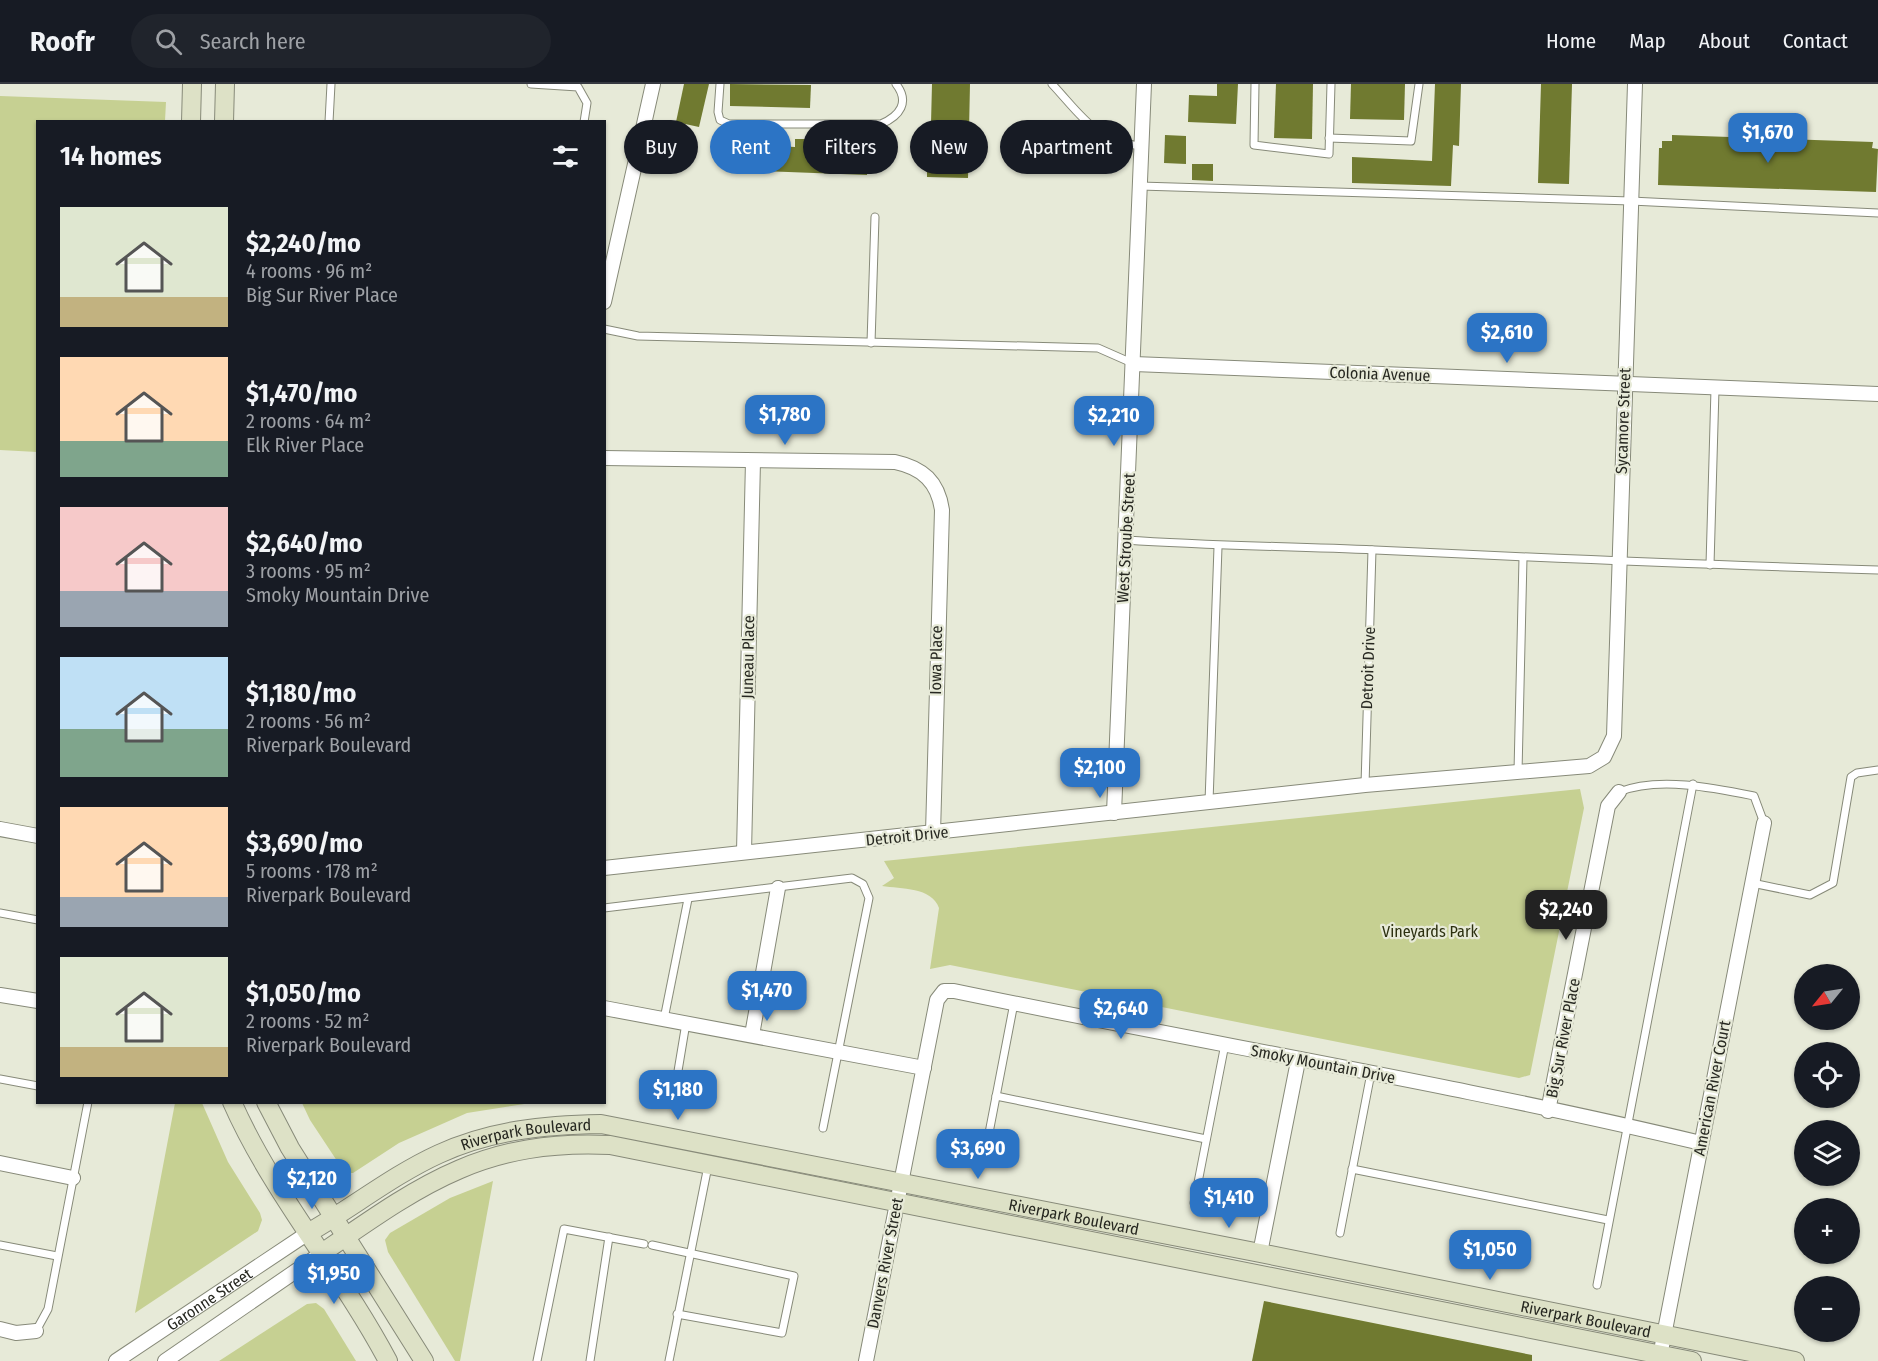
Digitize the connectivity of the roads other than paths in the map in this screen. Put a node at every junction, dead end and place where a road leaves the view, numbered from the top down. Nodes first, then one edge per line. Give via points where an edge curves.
1 (192, 84) edge
2 (225, 84) edge
3 (331, 84) edge
4 (531, 84) edge
5 (653, 84) edge
6 (720, 84) edge
7 (896, 84) edge
8 (1052, 84) edge
9 (1144, 84) edge
10 (1255, 84) edge
11 (1331, 84) edge
12 (1419, 84) edge
13 (1635, 84) edge
14 (191, 120) edge
15 (224, 120) edge
16 (329, 120) edge
17 (584, 120) edge
18 (1329, 138) junction
19 (1140, 146) junction
20 (1139, 186) junction
21 (1631, 201) junction
22 (1878, 213) edge
23 (875, 217) dead end
24 (606, 285) edge
25 (606, 329) edge
26 (871, 343) junction
27 (1134, 364) junction
28 (1625, 384) junction
29 (1715, 389) junction
30 (1878, 394) edge
31 (606, 458) edge
32 (753, 461) junction
33 (1126, 540) junction
34 (1218, 547) junction
35 (1372, 550) junction
36 (1523, 558) junction
37 (1618, 563) junction
38 (1710, 565) junction
39 (1878, 570) edge
40 (1604, 757) joint
41 (1878, 770) edge
42 (1518, 772) junction
43 (1693, 784) junction
44 (1365, 785) junction
45 (1619, 792) joint
46 (1209, 804) junction
47 (1114, 813) junction
48 (1764, 823) joint
49 (0, 829) edge
50 (933, 833) junction
51 (36, 836) edge
52 (744, 852) junction
53 (606, 868) edge
54 (1752, 883) junction
55 (778, 888) junction
56 (688, 899) junction
57 (606, 908) edge
58 (0, 914) edge
59 (36, 920) edge
60 (944, 991) joint
61 (0, 994) edge
62 (36, 1001) edge
63 (1014, 1003) junction
64 (606, 1008) edge
65 (664, 1018) junction
66 (686, 1023) junction
67 (752, 1035) junction
68 (1225, 1044) junction
69 (839, 1051) junction
70 (1298, 1061) junction
71 (924, 1068) junction
72 (1371, 1073) junction
73 (0, 1079) edge
74 (36, 1086) edge
75 (674, 1095) dead end
76 (996, 1096) junction
77 (88, 1104) edge
78 (233, 1104) edge
79 (267, 1104) edge
80 (1548, 1111) junction
81 (1626, 1125) junction
82 (823, 1128) dead end
83 (1206, 1139) junction
84 (1701, 1143) junction
85 (984, 1159) dead end
86 (0, 1162) edge
87 (709, 1163) junction
88 (1352, 1168) junction
89 (73, 1178) junction
90 (901, 1183) junction
91 (1194, 1203) dead end
92 (897, 1204) junction
93 (334, 1218) junction
94 (1608, 1220) junction
95 (308, 1233) junction
96 (1340, 1233) dead end
97 (346, 1236) junction
98 (609, 1237) junction
99 (644, 1244) dead end
100 (0, 1245) edge
101 (652, 1245) dead end
102 (689, 1252) junction
103 (322, 1253) junction
104 (1260, 1253) junction
105 (57, 1256) junction
106 (1597, 1285) dead end
107 (677, 1314) junction
108 (0, 1329) edge
109 (36, 1331) joint
110 (1664, 1335) junction
111 (1659, 1358) edge
112 (116, 1361) edge
113 (165, 1361) edge
114 (388, 1361) edge
115 (424, 1361) edge
116 (537, 1361) edge
117 (590, 1361) edge
118 (669, 1361) edge
119 (866, 1361) edge
120 (1692, 1361) edge
121 (1794, 1361) edge

1 - 14 street
2 - 15 street
3 - 16 lane
4 - 17 lane via 578,87 587,103
5 - 24 street
6 - 7 lane via 718,112 720,120 729,124 881,124 896,118 903,107 902,92
8 - 19 lane via 1102,136
9 - 19 street, West Stroube Street
10 - 18 lane via 1254,145 1329,154
11 - 18 lane
12 - 18 lane via 1411,141
13 - 21 street, Sycamore Street
19 - 20 street, West Stroube Street
20 - 21 lane
20 - 27 street, West Stroube Street
21 - 22 lane
21 - 28 street, Sycamore Street
23 - 26 lane
25 - 26 lane via 638,336
26 - 27 lane via 1098,348
27 - 28 street, Colonia Avenue
27 - 33 street, West Stroube Street
28 - 29 street, Colonia Avenue
28 - 37 street, Sycamore Street
29 - 30 street, Colonia Avenue
29 - 38 lane
31 - 32 street
32 - 50 street, Iowa Place via 896,462 923,472 937,489 942,510
32 - 52 street, Juneau Place
33 - 34 lane
33 - 47 street, West Stroube Street
34 - 35 lane
34 - 46 lane
35 - 36 lane
35 - 44 lane, Detroit Drive
36 - 37 lane
36 - 42 lane
37 - 38 lane
37 - 40 street, Sycamore Street via 1614,736
38 - 39 lane
40 - 42 street, Detroit Drive via 1589,766
41 - 54 lane via 1851,777 1833,883 1810,895
42 - 44 street, Detroit Drive
43 - 45 lane
43 - 48 lane via 1754,796
43 - 81 lane
44 - 46 street, Detroit Drive
45 - 80 street, Big Sur River Place via 1608,806
46 - 47 street, Detroit Drive
47 - 50 street, Detroit Drive
48 - 54 street, American River Court
49 - 51 street
50 - 52 street, Detroit Drive
52 - 53 street, Detroit Drive
54 - 84 street, American River Court
55 - 56 lane
55 - 67 street
55 - 69 lane via 852,878 862,885 869,898
56 - 57 lane
56 - 65 lane
58 - 59 lane
60 - 63 street, Smoky Mountain Drive
60 - 71 street, Danvers River Street via 937,999
61 - 62 street
63 - 68 street, Smoky Mountain Drive
63 - 76 lane
64 - 65 street
65 - 66 street
66 - 67 street
66 - 75 lane
67 - 69 street
68 - 70 street, Smoky Mountain Drive
68 - 83 lane
69 - 71 street
69 - 82 lane
70 - 72 street, Smoky Mountain Drive
70 - 104 street
71 - 90 street, Danvers River Street
72 - 80 street, Smoky Mountain Drive
72 - 88 lane
73 - 74 lane
76 - 83 lane
76 - 85 lane
77 - 89 lane
78 - 95 street via 258,1155
79 - 93 street
80 - 81 street, Smoky Mountain Drive
81 - 84 street, Smoky Mountain Drive
81 - 94 lane
83 - 91 lane
84 - 110 street, American River Court
86 - 89 street
87 - 92 street, Riverpark Boulevard
87 - 97 street, Riverpark Boulevard via 609,1145 571,1143 526,1148 446,1174
87 - 102 lane
88 - 94 lane
88 - 96 lane
89 - 105 lane
90 - 92 street, Danvers River Street
90 - 93 street, Riverpark Boulevard via 602,1124 540,1126 491,1135 440,1154
90 - 104 street, Riverpark Boulevard
92 - 111 street, Riverpark Boulevard
92 - 119 street, Danvers River Street
93 - 95 street, Garonne Street
93 - 97 street
94 - 106 lane
95 - 103 street
95 - 112 street, Garonne Street
97 - 103 street, Riverpark Boulevard
97 - 115 street
98 - 99 lane
98 - 116 lane via 564,1229
98 - 117 lane
100 - 105 lane
101 - 102 lane
102 - 107 lane
102 - 107 lane via 794,1276 782,1333
103 - 113 street, Garonne Street
103 - 114 street
104 - 110 street, Riverpark Boulevard
105 - 109 lane via 48,1309
107 - 118 lane
108 - 109 street via 16,1333
110 - 111 street, American River Court
110 - 121 street, Riverpark Boulevard
111 - 120 street, Riverpark Boulevard

